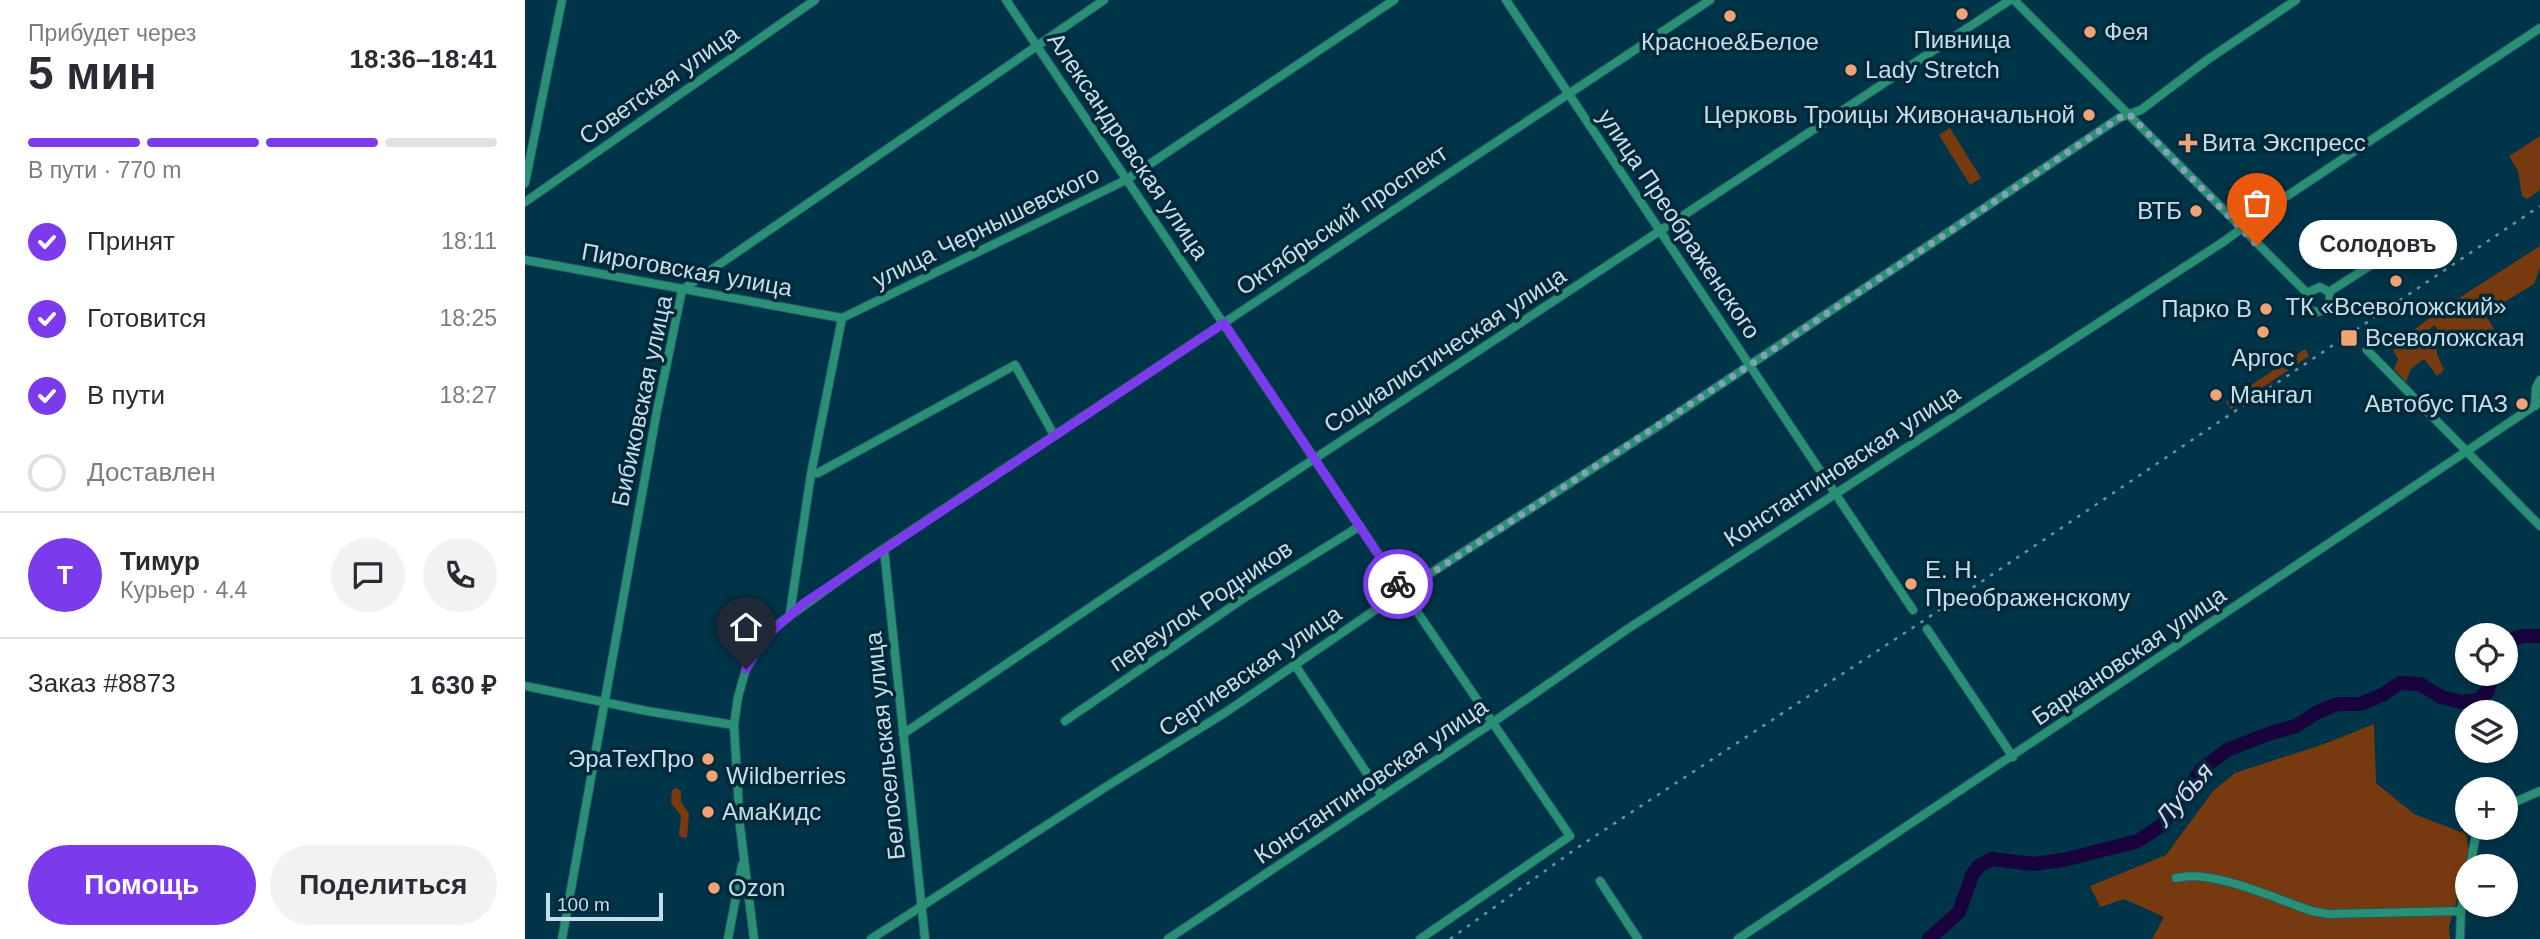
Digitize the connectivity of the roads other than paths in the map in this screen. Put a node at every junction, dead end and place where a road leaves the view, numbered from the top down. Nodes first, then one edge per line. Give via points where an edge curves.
1 (562, 0) edge
2 (815, 0) edge
3 (1006, 0) edge
4 (1104, 0) edge
5 (1394, 0) edge
6 (1506, 0) edge
7 (2012, 0) edge
8 (2296, 0) edge
9 (1705, 1) edge
10 (2540, 28) edge
11 (1036, 45) junction
12 (1568, 93) junction
13 (2129, 114) junction
14 (1126, 180) junction
15 (525, 183) edge
16 (525, 202) edge
17 (2241, 229) junction
18 (1662, 231) junction
19 (2419, 240) dead end
20 (525, 260) edge
21 (682, 290) junction
22 (2329, 292) junction
23 (2307, 293) junction
24 (842, 318) junction
25 (1224, 323) junction
26 (2367, 350) dead end
27 (1750, 365) junction
28 (2540, 380) edge
29 (2538, 404) edge
30 (1054, 435) junction
31 (2466, 452) junction
32 (1315, 459) junction
33 (811, 474) junction
34 (1835, 494) junction
35 (1360, 526) junction
36 (2540, 526) edge
37 (884, 549) junction
38 (1403, 592) junction
39 (1913, 610) dead end
40 (790, 614) junction
41 (1927, 628) dead end
42 (1295, 665) junction
43 (525, 686) edge
44 (605, 703) junction
45 (1065, 721) dead end
46 (1492, 723) junction
47 (734, 725) junction
48 (903, 734) junction
49 (2013, 757) junction
50 (2540, 791) edge
51 (1382, 796) junction
52 (2518, 801) edge
53 (744, 855) junction
54 (2176, 878) dead end
55 (1599, 881) dead end
56 (922, 904) junction
57 (2455, 911) edge
58 (2461, 917) edge
59 (562, 939) edge
60 (728, 939) edge
61 (754, 939) edge
62 (871, 939) edge
63 (925, 939) edge
64 (1168, 939) edge
65 (1420, 939) edge
66 (1638, 939) edge
67 (1738, 939) edge
68 (2460, 939) edge

1 - 15 street
2 - 16 street, Советская улица
3 - 11 street, Александровская улица
4 - 11 street, Бибиковская улица
5 - 14 street, улица Чернышевского
6 - 12 street, улица Преображенского
7 - 13 street
7 - 18 street, Социалистическая улица
8 - 13 street, Сергиевская улица
9 - 12 street, Октябрьский проспект
10 - 17 street, Константиновская улица
11 - 14 street, Александровская улица
11 - 21 street, Бибиковская улица
12 - 18 street, улица Преображенского
12 - 25 street, Октябрьский проспект
13 - 17 street
13 - 27 street, Сергиевская улица
14 - 24 street, улица Чернышевского
14 - 25 street, Александровская улица
17 - 23 street
17 - 34 street, Константиновская улица
18 - 27 street, улица Преображенского
18 - 32 street, Социалистическая улица
19 - 22 street via 2405,243
20 - 21 street, Пироговская улица
21 - 24 street, Пироговская улица
21 - 44 street, Бибиковская улица
22 - 23 street via 2320,286
22 - 23 street via 2330,303 2318,312 2307,307
24 - 33 street
25 - 30 street, Октябрьский проспект
25 - 32 street, Александровская улица
26 - 31 street
27 - 34 street, улица Преображенского
27 - 38 street, Сергиевская улица
28 - 29 street
29 - 31 street, Баркановская улица
30 - 33 street via 1015,365
30 - 37 street, Октябрьский проспект
31 - 36 street
31 - 49 street, Баркановская улица
32 - 35 street, Александровская улица
32 - 48 street, Социалистическая улица
33 - 40 street
34 - 39 street, улица Преображенского
34 - 46 street, Константиновская улица
35 - 38 street, Александровская улица
35 - 45 street, переулок Родников via 1244,598
37 - 40 street, Октябрьский проспект
37 - 48 street, Белосельская улица
38 - 42 street, Сергиевская улица
38 - 46 street, Александровская улица
40 - 47 street, Октябрьский проспект via 764,638 750,662
41 - 49 street
42 - 51 street
42 - 56 street, Сергиевская улица
43 - 44 street
44 - 47 street
44 - 59 street, Бибиковская улица
46 - 51 street, Константиновская улица
46 - 65 street, Александровская улица via 1570,836
47 - 53 street, Октябрьский проспект
48 - 56 street, Белосельская улица
49 - 67 street, Баркановская улица
50 - 52 street
51 - 64 street, Константиновская улица
53 - 60 street
53 - 61 street, Октябрьский проспект
54 - 57 street via 2216,878 2328,914
55 - 66 street
56 - 62 street, Сергиевская улица
56 - 63 street, Белосельская улица
58 - 68 street

